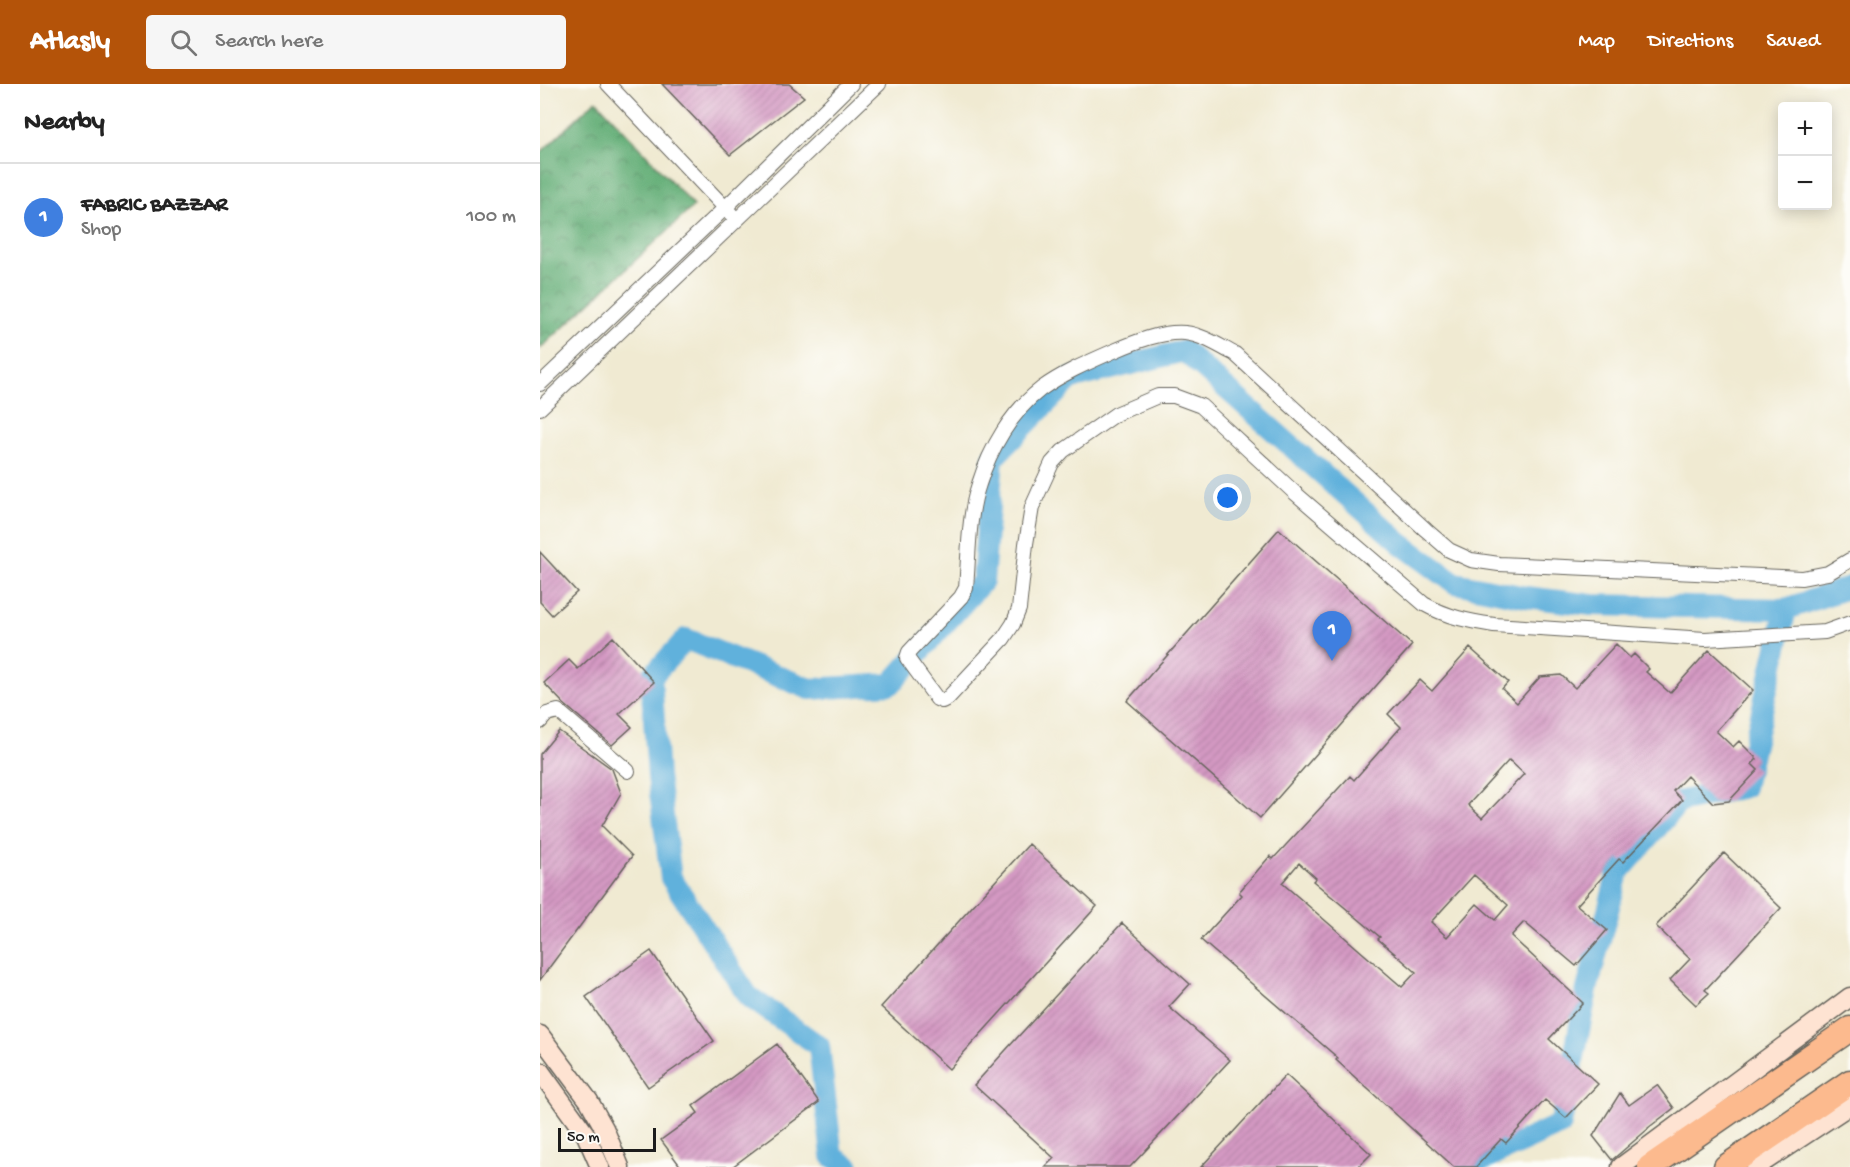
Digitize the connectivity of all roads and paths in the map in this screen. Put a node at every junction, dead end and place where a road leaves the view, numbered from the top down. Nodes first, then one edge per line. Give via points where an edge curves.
1 (608, 84) edge
2 (851, 84) edge
3 (879, 84) edge
4 (725, 208) junction
5 (736, 220) junction
6 (540, 384) edge
7 (540, 408) edge
8 (1850, 560) edge
9 (1850, 623) edge
10 (540, 722) edge
11 (627, 771) dead end
12 (1850, 997) edge
13 (1850, 1029) edge
14 (540, 1035) edge
15 (540, 1071) edge
16 (1850, 1082) edge
17 (1850, 1105) edge
18 (1652, 1158) edge
19 (600, 1167) edge
20 (620, 1167) edge
21 (1621, 1167) edge
22 (1726, 1167) edge
23 (1756, 1167) edge

1 - 4 street
2 - 4 street
3 - 5 street
4 - 5 street
4 - 6 street
5 - 7 street
8 - 9 street via 1828,573 1802,578 1471,560 1449,550 1426,530 1235,354 1206,338 1184,333 1164,335 1083,364 1041,389 1003,431 979,482 974,503 966,588 909,652 908,658 937,699 948,698 1013,624 1019,609 1032,507 1052,463 1116,414 1158,396 1174,396 1201,406 1295,493 1441,614 1494,625 1704,639 1824,632
10 - 11 street via 547,714 558,711
12 - 18 street
13 - 18 highway
14 - 20 street via 589,1101
15 - 19 street via 586,1135
16 - 22 highway
17 - 23 street
18 - 21 street

